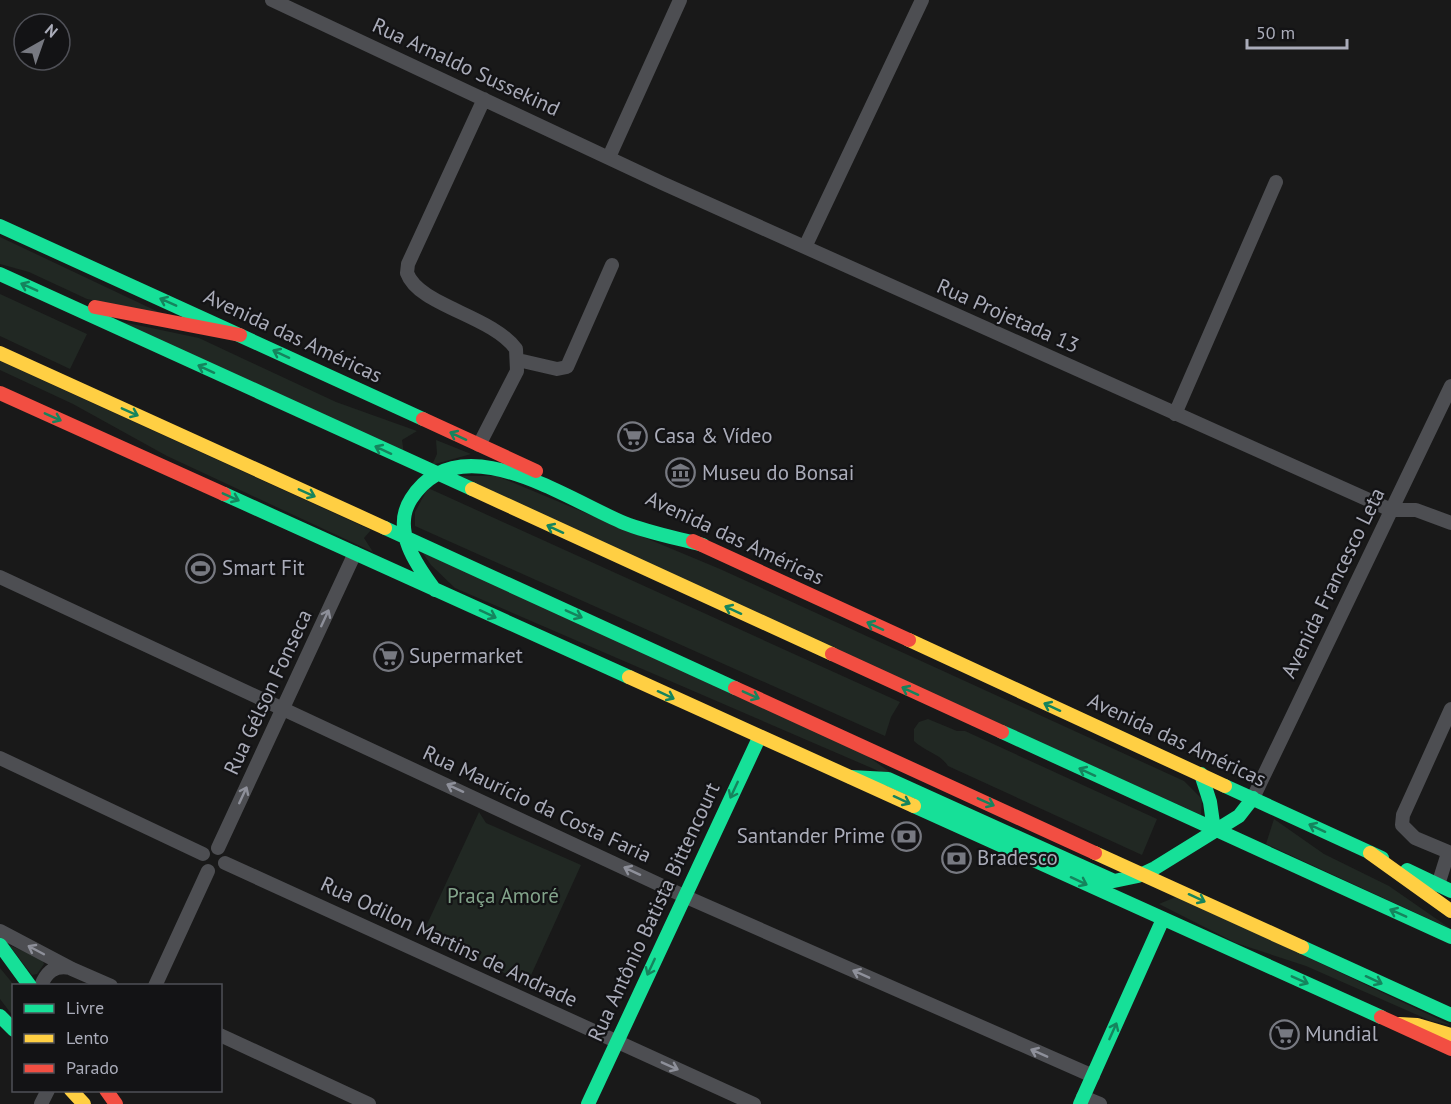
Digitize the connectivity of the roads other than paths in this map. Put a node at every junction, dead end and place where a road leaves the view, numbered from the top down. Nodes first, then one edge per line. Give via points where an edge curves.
1 (272, 0) edge
2 (680, 0) edge
3 (922, 0) edge
4 (484, 99) junction
5 (609, 157) junction
6 (1276, 182) dead end
7 (0, 226) edge
8 (805, 247) junction
9 (612, 265) dead end
10 (0, 274) edge
11 (57, 299) junction
12 (240, 335) junction
13 (0, 353) edge
14 (518, 360) junction
15 (1451, 386) edge
16 (0, 393) edge
17 (1175, 414) junction
18 (479, 445) junction
19 (436, 475) junction
20 (1391, 510) junction
21 (1451, 523) edge
22 (406, 538) junction
23 (703, 545) junction
24 (355, 553) junction
25 (0, 577) edge
26 (435, 590) junction
27 (283, 708) junction
28 (1451, 709) edge
29 (759, 738) junction
30 (0, 758) edge
31 (1201, 774) junction
32 (851, 777) junction
33 (1253, 798) junction
34 (1214, 830) junction
35 (218, 848) junction
36 (1370, 853) junction
37 (1450, 853) edge
38 (203, 854) junction
39 (225, 863) junction
40 (208, 870) junction
41 (1144, 874) junction
42 (1444, 888) edge
43 (684, 896) junction
44 (1451, 911) edge
45 (1163, 920) junction
46 (0, 931) edge
47 (1451, 938) edge
48 (0, 945) edge
49 (0, 958) edge
50 (18, 969) junction
51 (72, 969) junction
52 (29, 984) edge
53 (42, 984) edge
54 (106, 984) edge
55 (156, 984) edge
56 (1, 1015) edge
57 (1451, 1015) edge
58 (1399, 1024) junction
59 (12, 1028) edge
60 (1451, 1035) edge
61 (222, 1036) edge
62 (616, 1042) junction
63 (1451, 1049) edge
64 (1092, 1076) junction
65 (73, 1092) edge
66 (1082, 1100) edge
67 (84, 1104) edge
68 (369, 1104) edge
69 (588, 1104) edge
70 (754, 1104) edge
71 (1100, 1104) edge

1 - 4 street, Rua Arnaldo Sussekind
2 - 5 street
3 - 8 street
4 - 5 street, Rua Arnaldo Sussekind
4 - 14 street via 407,273 417,289 508,338
5 - 8 street, Rua Projetada 13
6 - 17 street
12 -> 7 main road, Avenida das Américas
8 - 17 street, Rua Projetada 13
9 - 14 street via 567,367 557,369
11 -> 10 main road
11 - 12 main road
19 -> 11 main road
18 -> 12 main road, Avenida das Américas
13 -> 22 main road
14 - 18 street via 517,371
15 - 20 street, Avenida Francesco Leta
16 -> 24 main road
17 - 20 street, Rua Projetada 13
18 - 23 main road, Avenida das Américas
19 - 22 main road via 417,490 406,508
19 - 23 main road via 461,466 503,468 626,524
34 -> 19 main road
20 - 21 street via 1416,510
20 - 33 street, Avenida Francesco Leta
22 - 26 main road via 416,565
22 -> 41 main road
31 -> 23 main road, Avenida das Américas
24 - 26 main road
27 -> 24 street, Rua Gélson Fonseca
25 - 27 street, Rua Maurício da Costa Faria
26 -> 29 main road
35 -> 27 street, Rua Gélson Fonseca
43 -> 27 street, Rua Maurício da Costa Faria
28 - 37 street via 1402,825 1415,838
29 - 32 main road
29 -> 43 main road, Rua Antônio Batista Bittencourt
30 - 38 street
31 - 33 main road, Avenida das Américas
31 - 34 main road
32 - 41 main road via 888,779 1114,881
32 -> 45 main road
33 - 34 main road via 1239,816
36 -> 33 main road, Avenida das Américas
34 - 41 main road
47 -> 34 main road
35 - 38 street via 209,848
35 - 39 street via 225,854
36 - 42 main road, Avenida das Américas
36 - 44 main road
37 - 42 street
38 - 40 street via 202,861
39 - 40 street via 215,872
39 - 62 street, Rua Odilon Martins de Andrade
40 - 55 street
41 -> 57 main road
43 -> 62 main road, Rua Antônio Batista Bittencourt
64 -> 43 street, Rua Maurício da Costa Faria
45 -> 58 main road
64 -> 45 main road
51 -> 46 street
48 - 50 main road
49 - 50 main road
50 - 52 main road
51 - 53 street via 64,967 49,972
51 - 54 street
56 - 59 main road
58 - 60 main road
58 - 63 main road
61 - 68 street
62 - 69 main road, Rua Antônio Batista Bittencourt
62 -> 70 street, Rua Odilon Martins de Andrade
64 - 66 main road
65 - 67 main road
66 - 71 street

